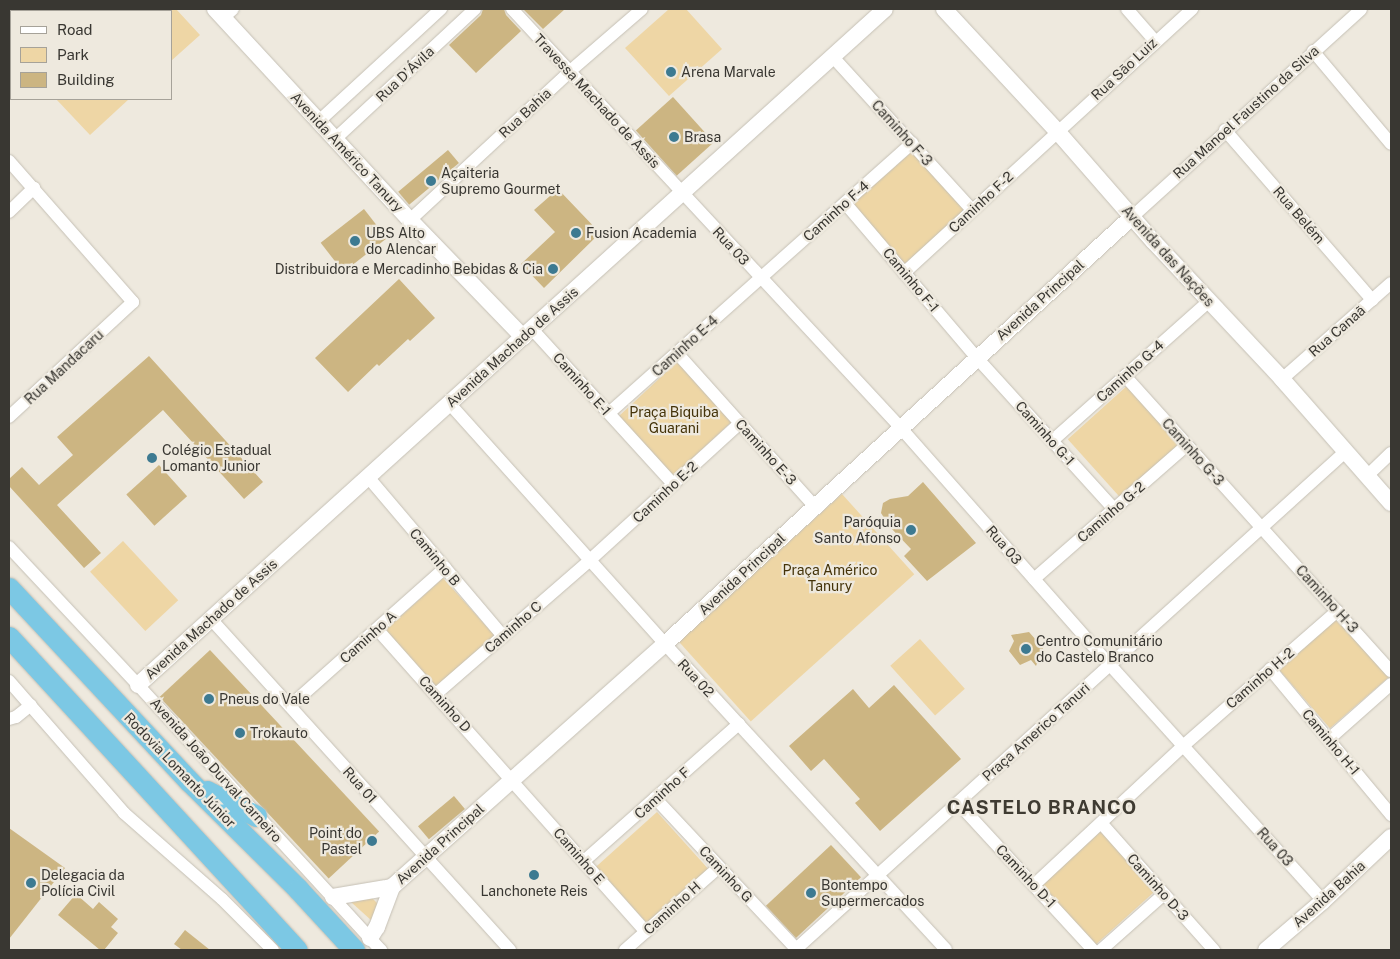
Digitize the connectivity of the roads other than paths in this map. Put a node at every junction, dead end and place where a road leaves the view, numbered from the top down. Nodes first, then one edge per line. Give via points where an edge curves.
1 (441, 9) edge
2 (512, 9) edge
3 (642, 9) edge
4 (885, 9) edge
5 (944, 9) edge
6 (1127, 9) edge
7 (1192, 9) edge
8 (1361, 9) edge
9 (469, 11) edge
10 (223, 12) edge
11 (1155, 40) junction
12 (1313, 51) junction
13 (832, 57) junction
14 (569, 72) junction
15 (319, 122) junction
16 (1225, 130) junction
17 (1057, 131) junction
18 (335, 139) junction
19 (912, 143) junction
20 (1391, 144) edge
21 (9, 161) edge
22 (34, 188) junction
23 (682, 193) junction
24 (845, 203) junction
25 (972, 210) junction
26 (9, 212) edge
27 (1132, 217) junction
28 (410, 220) junction
29 (904, 273) junction
30 (761, 278) junction
31 (1391, 283) edge
32 (1372, 300) junction
33 (1208, 302) junction
34 (527, 333) junction
35 (678, 353) junction
36 (977, 358) junction
37 (1125, 376) junction
38 (1282, 379) junction
39 (449, 404) junction
40 (609, 413) junction
41 (9, 417) edge
42 (740, 423) junction
43 (900, 428) junction
44 (1052, 441) junction
45 (1187, 445) junction
46 (1344, 452) junction
47 (1391, 453) edge
48 (1367, 476) junction
49 (368, 477) junction
50 (673, 484) junction
51 (1391, 503) edge
52 (814, 507) junction
53 (1114, 509) junction
54 (1262, 527) junction
55 (9, 547) edge
56 (590, 560) junction
57 (445, 568) junction
58 (1034, 579) junction
59 (9, 588) edge
60 (1337, 611) junction
61 (211, 619) junction
62 (377, 629) junction
63 (503, 636) junction
64 (9, 637) edge
65 (665, 644) junction
66 (1110, 665) junction
67 (1270, 669) junction
68 (1391, 671) edge
69 (9, 681) edge
70 (1391, 684) edge
71 (138, 685) junction
72 (436, 694) junction
73 (31, 705) junction
74 (290, 706) junction
75 (9, 719) edge
76 (739, 724) junction
77 (1329, 739) junction
78 (1183, 746) junction
79 (513, 779) junction
80 (189, 781) junction
81 (655, 798) junction
82 (958, 803) junction
83 (1391, 815) edge
84 (256, 816) junction
85 (1102, 824) junction
86 (1391, 837) edge
87 (425, 856) junction
88 (584, 861) junction
89 (719, 866) junction
90 (878, 875) junction
91 (1034, 885) junction
92 (392, 887) junction
93 (1164, 894) junction
94 (334, 897) junction
95 (1323, 901) junction
96 (646, 932) junction
97 (362, 944) edge
98 (273, 950) edge
99 (297, 950) edge
100 (381, 950) edge
101 (510, 950) edge
102 (625, 950) edge
103 (796, 950) edge
104 (946, 950) edge
105 (1093, 950) edge
106 (1101, 950) edge
107 (1214, 950) edge
108 (1266, 950) edge

1 - 15 street, Rua D'Ávila
2 - 14 street, Travessa Machado de Assis
3 - 14 street, Rua Bahia
4 - 13 street, Avenida Machado de Assis
5 - 17 street, Avenida das Nações
6 - 11 street
7 - 11 street, Rua São Luiz
8 - 12 street, Rua Manoel Faustino da Silva
9 - 18 street, Rua D'Ávila
10 - 15 street, Avenida Américo Tanury
11 - 17 street, Rua São Luiz
12 - 16 street, Rua Manoel Faustino da Silva
12 - 20 street
13 - 19 street, Caminho F-3
13 - 23 street, Avenida Machado de Assis
14 - 23 street, Travessa Machado de Assis
14 - 28 street, Rua Bahia
15 - 18 street, Avenida Américo Tanury
16 - 27 street, Rua Manoel Faustino da Silva
16 - 32 street, Rua Belém
17 - 25 street, Caminho F-2
17 - 27 street, Avenida das Nações
18 - 28 street, Avenida Américo Tanury
19 - 24 street, Caminho F-4
19 - 25 street, Caminho F-3
21 - 22 street
22 - 26 street
22 - 41 street, Rua Mandacaru via 133,302
23 - 30 street, Rua 03
23 - 34 street, Avenida Machado de Assis
24 - 29 street, Caminho F-1
24 - 30 street, Caminho F-4
25 - 29 street, Caminho F-2
27 - 33 street, Avenida das Nações
27 - 36 street, Avenida Principal
28 - 34 street, Avenida Américo Tanury
29 - 36 street, Caminho F-1
30 - 35 street, Caminho E-4
30 - 43 street, Rua 03
31 - 32 street, Rua Canaã
32 - 38 street, Rua Canaã
33 - 37 street, Caminho G-4
33 - 38 street, Avenida das Nações
34 - 39 street, Avenida Machado de Assis
34 - 40 street, Caminho E-1
35 - 40 street, Caminho E-4
35 - 42 street, Caminho E-3
36 - 43 street, Avenida Principal
36 - 44 street, Caminho G-1
37 - 44 street, Caminho G-4
37 - 45 street, Caminho G-3
38 - 46 street, Avenida das Nações
39 - 49 street, Avenida Machado de Assis
39 - 56 street, Rua 02
40 - 50 street, Caminho E-1
42 - 50 street, Caminho E-2
42 - 52 street, Caminho E-3
43 - 52 street, Avenida Principal
43 - 58 street, Rua 03
44 - 53 street, Caminho G-1
45 - 53 street, Caminho G-2
45 - 54 street, Caminho G-3
46 - 48 street, Avenida das Nações
46 - 54 street, Praça Americo Tanuri
47 - 48 street
48 - 51 street, Avenida das Nações
49 - 57 street, Caminho B
49 - 61 street, Avenida Machado de Assis
50 - 56 street, Caminho E-2
52 - 65 street, Avenida Principal
53 - 58 street, Caminho G-2
54 - 60 street, Caminho H-3
54 - 66 street, Praça Americo Tanuri
55 - 71 street, Avenida João Durval Carneiro
56 - 63 street, Caminho C
56 - 65 street, Rua 02
57 - 62 street, Caminho A
57 - 63 street, Caminho B
58 - 66 street, Rua 03
59 - 80 highway, Rodovia Lomanto Júnior
60 - 67 street, Caminho H-2
60 - 68 street, Caminho H-3
61 - 71 street, Avenida Machado de Assis
61 - 74 street, Rua 01
62 - 72 street, Caminho D
62 - 74 street, Caminho A
63 - 72 street, Caminho C
64 - 99 highway
65 - 76 street, Rua 02
65 - 79 street, Avenida Principal
66 - 78 street, Rua 03
66 - 82 street, Praça Americo Tanuri
67 - 77 street, Caminho H-1
67 - 78 street, Caminho H-2
69 - 73 street
70 - 77 street
71 - 84 street, Avenida João Durval Carneiro
72 - 79 street, Caminho D
73 - 75 street
73 - 98 street via 124,813 222,899
74 - 87 street, Rua 01
76 - 81 street, Caminho F
76 - 90 street, Rua 02
77 - 83 street, Caminho H-1
78 - 85 street, Caminho H-2
78 - 95 street, Rua 03
79 - 87 street, Avenida Principal
79 - 88 street, Caminho E
80 - 84 highway
80 - 97 highway, Rodovia Lomanto Júnior via 298,889
81 - 88 street, Caminho F
81 - 89 street, Caminho G
82 - 90 street, Praça Americo Tanuri
82 - 91 street, Caminho D-1
84 - 94 street, Avenida João Durval Carneiro
85 - 91 street, Caminho H-2
85 - 93 street, Caminho D-3
86 - 95 street, Avenida Bahia
87 - 92 street, Avenida Principal
87 - 101 street, Rua 01
88 - 96 street, Caminho E
89 - 96 street, Caminho H
89 - 103 street, Caminho G
90 - 103 street, Praça Americo Tanuri
90 - 104 street, Rua 02
91 - 105 street, Caminho D-1
92 - 94 street, Avenida Principal
92 - 97 street via 377,927
93 - 106 street
93 - 107 street, Caminho D-3
94 - 97 street, Avenida João Durval Carneiro
95 - 108 street, Avenida Bahia
96 - 102 street, Caminho H
97 - 100 street, Avenida João Durval Carneiro

